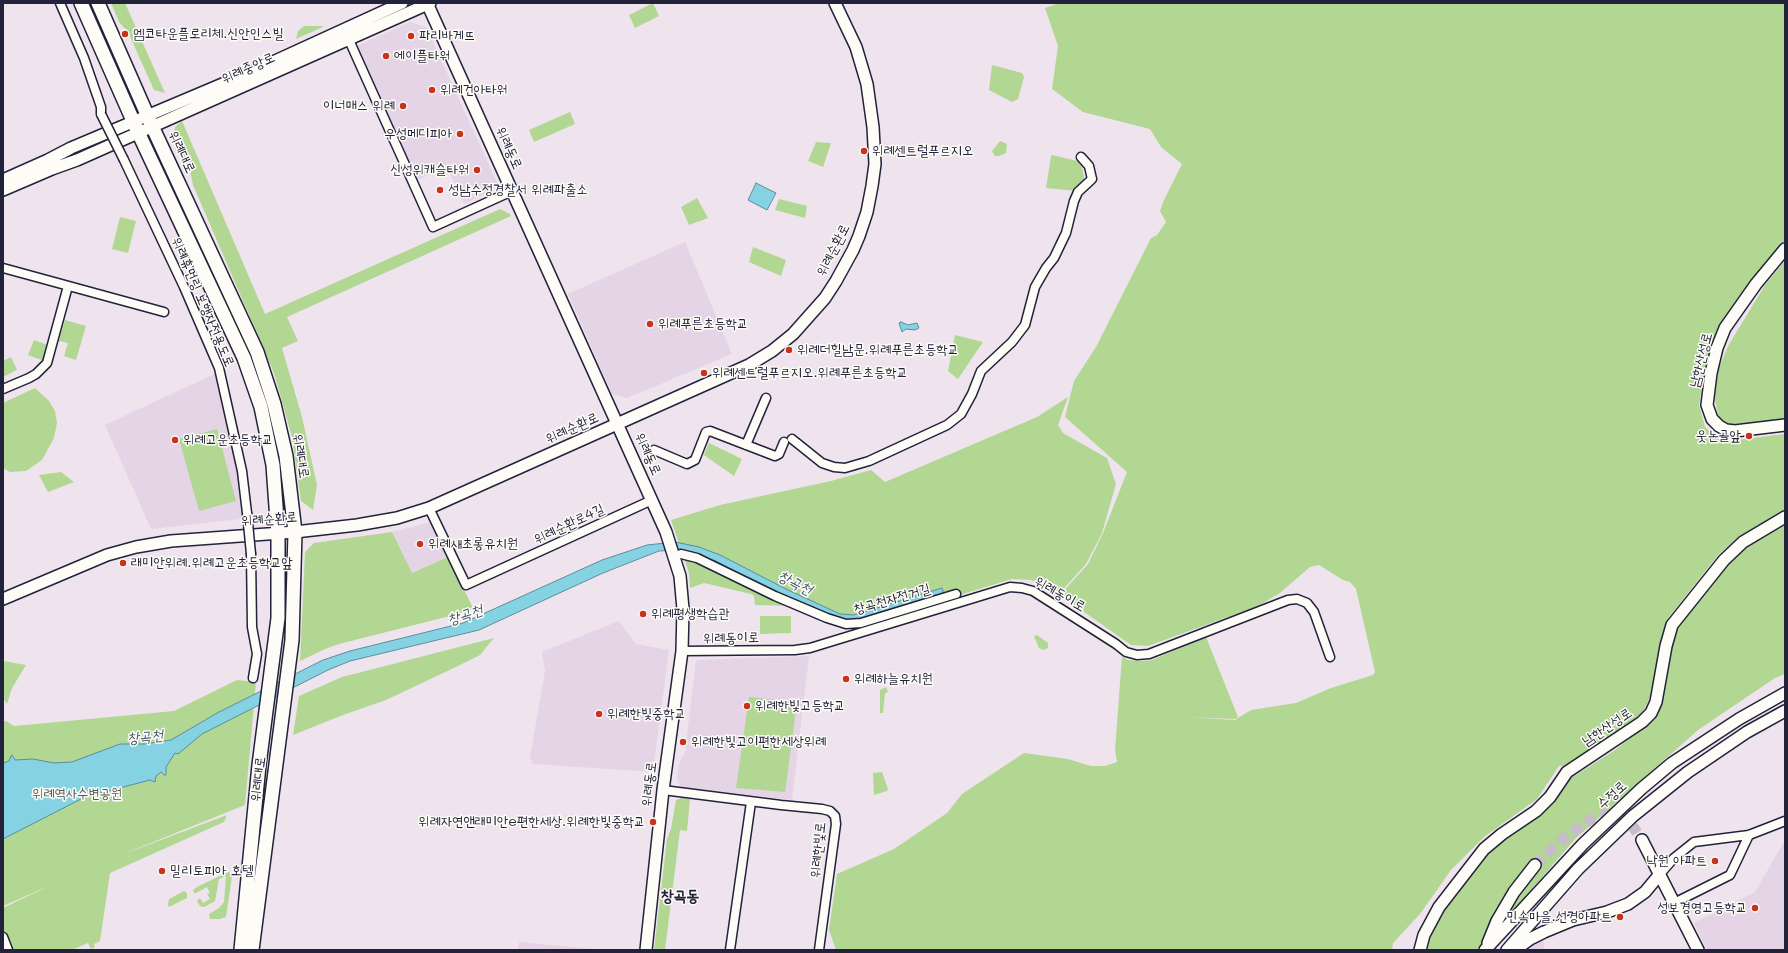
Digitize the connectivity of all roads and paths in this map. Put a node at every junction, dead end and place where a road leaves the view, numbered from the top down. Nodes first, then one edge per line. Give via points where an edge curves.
1 (60, 3) edge
2 (82, 3) edge
3 (98, 3) edge
4 (402, 3) edge
5 (428, 3) edge
6 (835, 3) edge
7 (349, 40) junction
8 (150, 121) junction
9 (136, 127) junction
10 (71, 148) junction
11 (1081, 158) dead end
12 (77, 160) junction
13 (3, 173) edge
14 (3, 180) edge
15 (3, 190) edge
16 (512, 192) junction
17 (3, 198) edge
18 (1785, 249) edge
19 (3, 268) edge
20 (68, 286) junction
21 (164, 312) dead end
22 (3, 389) edge
23 (766, 398) dead end
24 (617, 424) junction
25 (1785, 425) edge
26 (746, 445) junction
27 (654, 450) dead end
28 (652, 500) junction
29 (429, 508) junction
30 (1785, 517) edge
31 (295, 532) junction
32 (278, 534) junction
33 (681, 554) dead end
34 (956, 594) dead end
35 (3, 599) edge
36 (682, 652) junction
37 (1330, 657) dead end
38 (253, 678) dead end
39 (1785, 693) edge
40 (1785, 711) edge
41 (663, 790) junction
42 (751, 802) junction
43 (1785, 821) edge
44 (1749, 835) junction
45 (1642, 840) tunnel mouth
46 (1535, 865) tunnel mouth
47 (1660, 874) junction
48 (1674, 903) junction
49 (3, 937) edge
50 (8, 950) edge
51 (241, 950) edge
52 (252, 950) edge
53 (646, 950) edge
54 (730, 950) edge
55 (818, 950) edge
56 (1420, 950) edge
57 (1485, 950) edge
58 (1507, 950) edge
59 (1515, 950) edge
60 (1698, 950) edge

1 - 38 street, 위례휴먼링 보행자전용도로, bridge via 84,58 101,107 101,114 184,287 219,368 242,471 247,513 251,554 252,627 257,654
2 - 9 main road, 위례대로
3 - 8 main road, 위례대로
4 - 8 main road, 위례중앙로
5 - 7 main road, 위례중앙로
5 - 16 main road, 위례동로
6 - 24 main road, 위례순환로 via 856,47 867,84 873,128 872,186 867,212 853,250 825,298 793,334 772,351 749,365
7 - 8 main road, 위례중앙로
7 - 16 street via 433,226
8 - 9 main road, 위례중앙로
8 - 31 main road, 위례대로 via 257,352 274,404 286,456
9 - 10 main road, 위례중앙로
9 - 12 main road, 위례중앙로
9 - 32 main road, 위례대로 via 244,358 261,407 272,466
10 - 13 main road, 위례중앙로 via 44,155
10 - 14 main road, 위례중앙로
11 - 26 street via 1089,166 1092,180 1078,192 1066,232 1054,258 1035,287 1025,325 1012,342 981,371 961,414 947,425 869,461 845,468 822,463 788,440 775,456
12 - 15 main road, 위례중앙로
12 - 17 main road, 위례중앙로 via 54,176
16 - 24 main road, 위례동로
18 - 25 main road, 남한산성로 via 1725,328 1711,373 1707,405 1712,419 1726,430
19 - 20 street
20 - 21 street
20 - 22 street via 47,363 36,374
23 - 26 street
24 - 28 main road, 위례동로
24 - 29 main road, 위례순환로
26 - 27 street via 710,430 706,432 695,460 687,464
28 - 29 street, 위례순환로4길 via 466,585
28 - 36 main road, 위례동로 via 677,561 680,576 683,609
29 - 31 main road, 위례순환로 via 391,519
30 - 56 main road, 남한산성로 via 1743,542 1724,560 1672,625 1656,702 1651,713 1642,722 1567,772 1550,797 1536,811 1484,849 1439,907 1424,935
31 - 32 main road, 위례순환로
31 - 52 main road, 위례대로 via 291,653
32 - 35 main road, 위례순환로 via 171,541 136,546 107,555
32 - 51 main road, 위례대로 via 278,618 259,765
33 - 34 street, 창곡천자전거길 via 697,558 775,596 846,624 860,623
36 - 37 street, 위례동이로 via 810,648 1010,587 1033,591 1126,652 1137,655 1149,654 1288,600 1297,599 1307,603 1314,612
36 - 41 main road, 위례동로
39 - 57 main road, 수정로 via 1672,763 1646,785 1583,844
40 - 58 main road via 1747,732 1688,772 1633,816 1578,869
41 - 42 street, 위례한빛로
41 - 53 main road, 위례동로
42 - 54 street
42 - 55 street, 위례한빛로 via 822,809 830,811 835,816
43 - 44 street
44 - 47 street via 1694,842 1674,858
44 - 48 street via 1730,875
45 - 47 main road
46 - 57 main road via 1504,910
47 - 48 main road
47 - 59 main road via 1645,892 1628,904 1573,920 1530,939
48 - 60 main road
49 - 50 street

